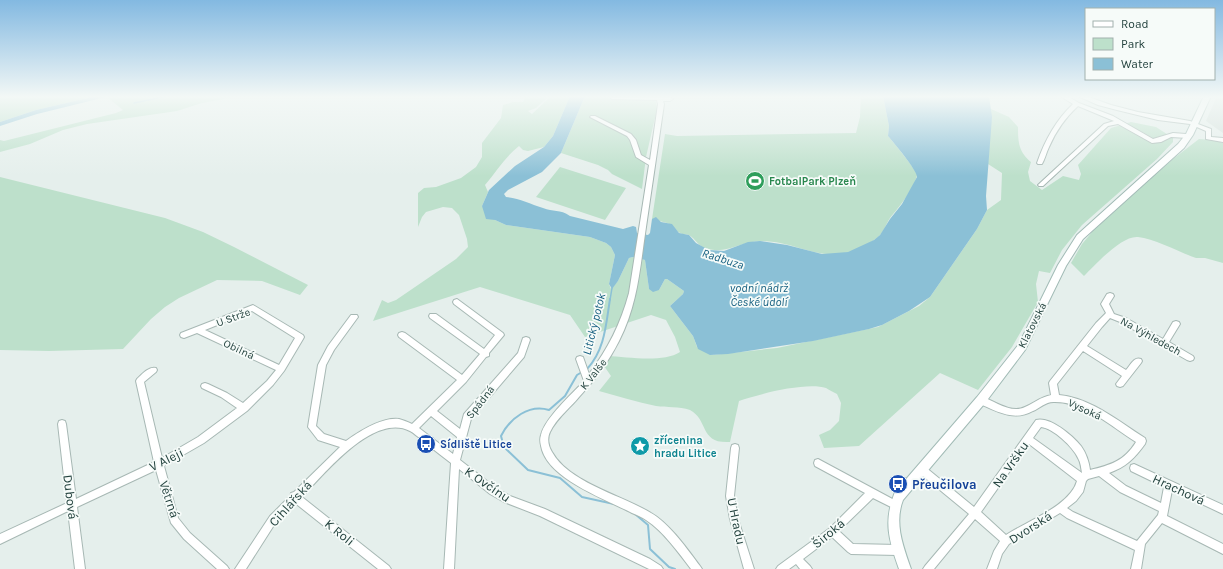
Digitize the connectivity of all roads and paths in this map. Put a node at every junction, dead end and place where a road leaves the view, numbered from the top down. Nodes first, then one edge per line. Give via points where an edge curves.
1 (604, 123) edge
2 (658, 123) edge
3 (1059, 123) edge
4 (1116, 123) edge
5 (1119, 123) edge
6 (1182, 123) edge
7 (1195, 125) junction
8 (1188, 136) junction
9 (1223, 140) edge
10 (1040, 163) dead end
11 (652, 164) junction
12 (1041, 185) dead end
13 (1110, 296) dead end
14 (457, 302) dead end
15 (1111, 315) junction
16 (433, 316) dead end
17 (354, 317) dead end
18 (1176, 324) dead end
19 (197, 330) junction
20 (184, 335) dead end
21 (402, 335) dead end
22 (300, 336) joint
23 (526, 340) dead end
24 (1164, 343) junction
25 (1082, 347) junction
26 (486, 354) junction
27 (1190, 358) dead end
28 (580, 359) dead end
29 (1138, 360) dead end
30 (281, 369) junction
31 (153, 370) dead end
32 (1127, 374) junction
33 (463, 380) junction
34 (588, 382) junction
35 (1120, 384) dead end
36 (204, 386) dead end
37 (1055, 398) junction
38 (981, 400) junction
39 (244, 408) junction
40 (431, 411) junction
41 (62, 424) dead end
42 (413, 428) junction
43 (461, 435) junction
44 (1028, 439) junction
45 (347, 444) junction
46 (735, 448) dead end
47 (455, 461) junction
48 (818, 463) dead end
49 (159, 464) junction
50 (1134, 468) dead end
51 (921, 469) junction
52 (1100, 471) junction
53 (1084, 477) junction
54 (1169, 484) junction
55 (872, 493) junction
56 (294, 496) junction
57 (72, 504) junction
58 (895, 505) junction
59 (1060, 508) junction
60 (1164, 508) junction
61 (1223, 510) edge
62 (976, 514) junction
63 (1161, 518) junction
64 (833, 531) junction
65 (0, 539) edge
66 (1006, 541) junction
67 (1140, 547) junction
68 (1223, 549) edge
69 (898, 550) junction
70 (796, 558) junction
71 (80, 569) edge
72 (224, 569) edge
73 (240, 569) edge
74 (386, 569) edge
75 (449, 569) edge
76 (658, 569) edge
77 (697, 569) edge
78 (749, 569) edge
79 (781, 569) edge
80 (807, 569) edge
81 (906, 569) edge
82 (928, 569) edge
83 (992, 569) edge
84 (1136, 569) edge

1 - 11 street via 629,135 638,156
2 - 11 street, K Valše
3 - 10 street
4 - 12 street via 1106,125
5 - 8 street via 1156,142 1177,135
6 - 7 street
7 - 8 main road, Klatovská
7 - 9 street via 1209,130 1208,138
8 - 38 main road, Klatovská via 1172,154 1080,237 1062,265 1026,340
11 - 34 street, K Valše via 634,293 622,331
13 - 15 street, Na Výhledech via 1105,304
14 - 26 street via 500,334
15 - 24 street, Na Výhledech
15 - 25 street, Na Výhledech via 1099,324
16 - 26 street
17 - 45 street via 322,365 312,427 321,437
18 - 24 street
19 - 20 street, U Strže
19 - 22 street, U Strže via 253,308
19 - 30 street, Obilná
21 - 33 street
22 - 30 street, V Aleji
23 - 43 street, Spádná via 520,355 467,417
24 - 27 street, Na Výhledech
25 - 32 street
25 - 37 street, Na Výhledech via 1053,382
26 - 33 street
28 - 34 street
29 - 32 street
30 - 39 street, V Aleji
31 - 49 street, Větrná via 140,381
32 - 35 street
33 - 40 street
34 - 77 street, K Valše via 552,421 544,434 549,457 567,474 649,517
36 - 39 street
37 - 38 street, Vysoká via 1040,402 1029,410 1017,412 998,408
37 - 52 street, Vysoká via 1089,408 1142,441 1135,453 1118,466
38 - 51 main road, Klatovská
39 - 49 street, V Aleji via 201,440
40 - 42 street
40 - 43 street
41 - 57 street, Dubová
42 - 45 street, K Ovčínu via 399,423 384,424
42 - 47 street, K Ovčínu
43 - 47 street, Spádná
44 - 53 street
44 - 53 street, Na Vršku via 1039,423 1049,425 1077,446 1086,468
44 - 62 street, Na Vršku
45 - 56 street, Cihlářská
46 - 78 street, U Hradu via 730,496
47 - 75 street, Spádná
47 - 76 street, K Ovčínu via 506,499 542,512
48 - 55 street
49 - 57 street, V Aleji
49 - 72 street, Větrná via 174,520 187,536
50 - 54 street, Hrachová
51 - 58 main road, Klatovská
51 - 62 street
52 - 53 street
52 - 60 street via 1123,489
53 - 59 street, Dvorská via 1080,488
54 - 60 street
54 - 61 street, Hrachová
55 - 58 street
55 - 64 street, Široká
56 - 73 street, Cihlářská via 273,519
56 - 74 street, K Roli
57 - 65 street, V Aleji
57 - 71 street, Dubová
58 - 69 main road, Klatovská via 893,525
59 - 66 street, Dvorská
59 - 67 street, Dvorská
60 - 63 street
62 - 66 street
62 - 82 street, Na Vršku
63 - 67 street via 1141,542
63 - 68 street
64 - 69 street via 851,549
64 - 70 street, Široká
66 - 83 street, Dvorská
67 - 84 street
69 - 81 main road, Klatovská
70 - 79 street, Široká
70 - 80 street

